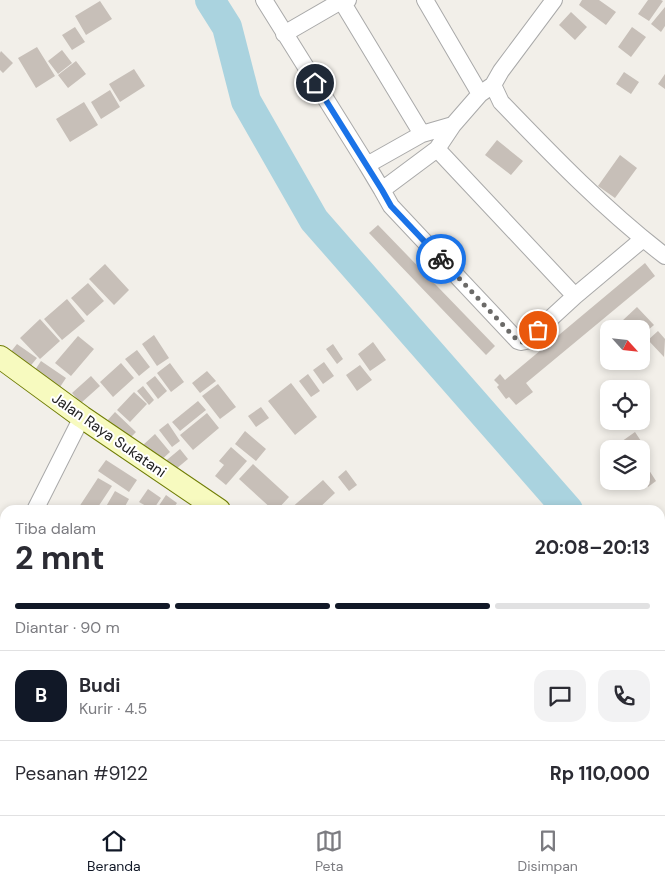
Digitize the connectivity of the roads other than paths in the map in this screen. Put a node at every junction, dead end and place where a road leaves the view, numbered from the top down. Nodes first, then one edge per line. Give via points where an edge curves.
1 (264, 0) edge
2 (343, 0) edge
3 (425, 0) edge
4 (554, 0) edge
5 (284, 34) junction
6 (487, 90) junction
7 (453, 124) junction
8 (422, 134) junction
9 (437, 149) junction
10 (367, 165) junction
11 (382, 190) junction
12 (643, 239) junction
13 (665, 256) edge
14 (575, 296) junction
15 (0, 357) edge
16 (82, 417) junction
17 (38, 505) edge
18 (212, 505) edge

1 - 5 street
2 - 5 street
2 - 8 street
3 - 6 street
4 - 6 street
5 - 10 street
6 - 7 street
6 - 12 street via 571,175
7 - 8 street
7 - 9 street
8 - 10 street
9 - 11 street
9 - 14 street
10 - 11 street
11 - 14 street via 391,206 518,341 526,342
12 - 13 street
12 - 14 street
15 - 16 main road, Jalan Raya Sukatani
16 - 17 street
16 - 18 main road, Jalan Raya Sukatani

